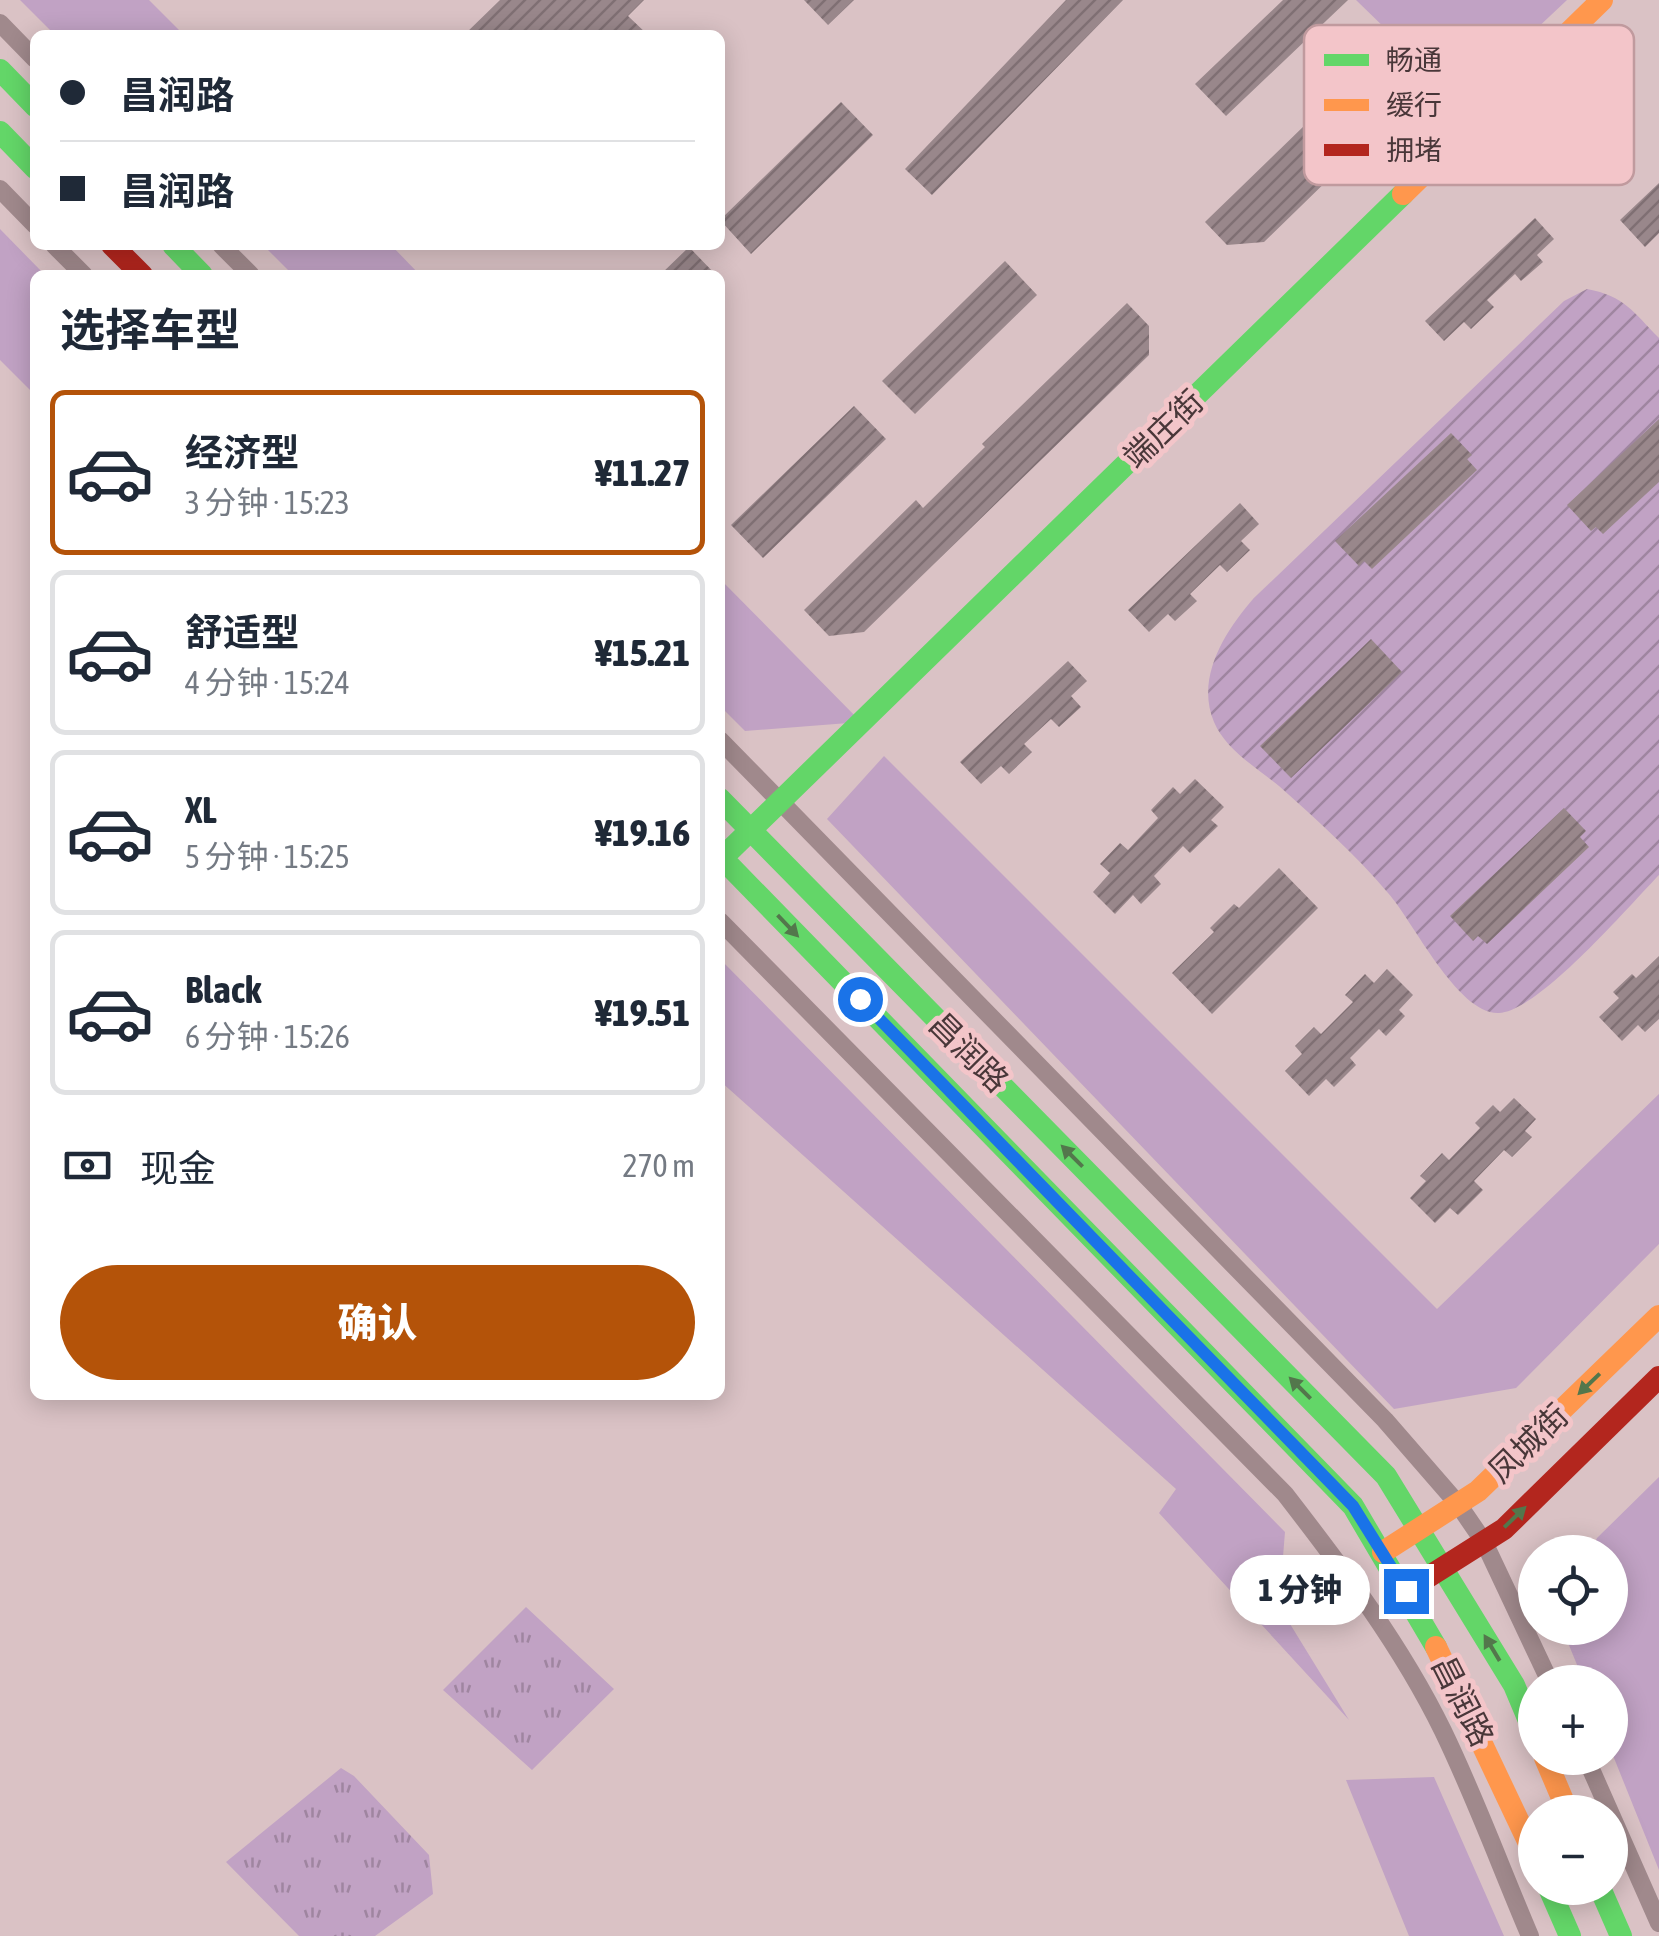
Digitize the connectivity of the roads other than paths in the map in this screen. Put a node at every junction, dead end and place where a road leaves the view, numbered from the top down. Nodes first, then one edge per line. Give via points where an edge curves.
1 (1602, 0) edge
2 (0, 23) edge
3 (1576, 25) edge
4 (30, 54) edge
5 (0, 70) edge
6 (30, 101) edge
7 (0, 132) edge
8 (30, 163) edge
9 (1413, 185) edge
10 (0, 189) edge
11 (30, 220) edge
12 (59, 250) edge
13 (117, 250) edge
14 (178, 250) edge
15 (226, 250) edge
16 (79, 270) edge
17 (137, 270) edge
18 (197, 270) edge
19 (246, 270) edge
20 (725, 745) edge
21 (782, 802) junction
22 (725, 804) edge
23 (752, 831) junction
24 (725, 854) edge
25 (725, 861) edge
26 (725, 926) edge
27 (1659, 1316) edge
28 (1659, 1378) edge
29 (1458, 1504) junction
30 (1421, 1529) junction
31 (1484, 1542) junction
32 (1383, 1552) junction
33 (1444, 1567) junction
34 (1406, 1591) junction
35 (1542, 1665) edge
36 (1518, 1695) edge
37 (1594, 1775) edge
38 (1518, 1816) edge
39 (1556, 1905) edge
40 (1607, 1905) edge
41 (1659, 1923) edge
42 (1530, 1936) edge
43 (1570, 1936) edge
44 (1621, 1936) edge

1 - 3 main road, 端庄街
2 - 4 street
5 - 6 main road
7 - 8 main road
9 - 21 main road, 端庄街
10 - 11 street
12 - 16 street
13 - 17 main road
14 - 18 main road
15 - 19 street
20 - 21 street
21 - 23 main road, 端庄街
21 - 29 street
22 - 23 main road, 昌润路
23 - 24 main road, 端庄街
30 -> 23 main road, 昌润路 via 1386,1476
25 -> 32 main road, 昌润路 via 1353,1506
26 - 42 street via 1285,1494 1410,1670
27 -> 29 main road, 凤城街
31 -> 28 main road, 凤城街
29 - 30 main road, 凤城街
29 - 31 street
30 - 32 main road, 凤城街
30 - 33 main road, 昌润路
31 - 33 main road, 凤城街
31 - 35 street
32 - 34 main road, 昌润路
33 - 34 main road, 凤城街
36 -> 33 main road, 昌润路
34 - 38 main road, 昌润路
37 - 41 street
39 - 43 main road
40 - 44 main road

